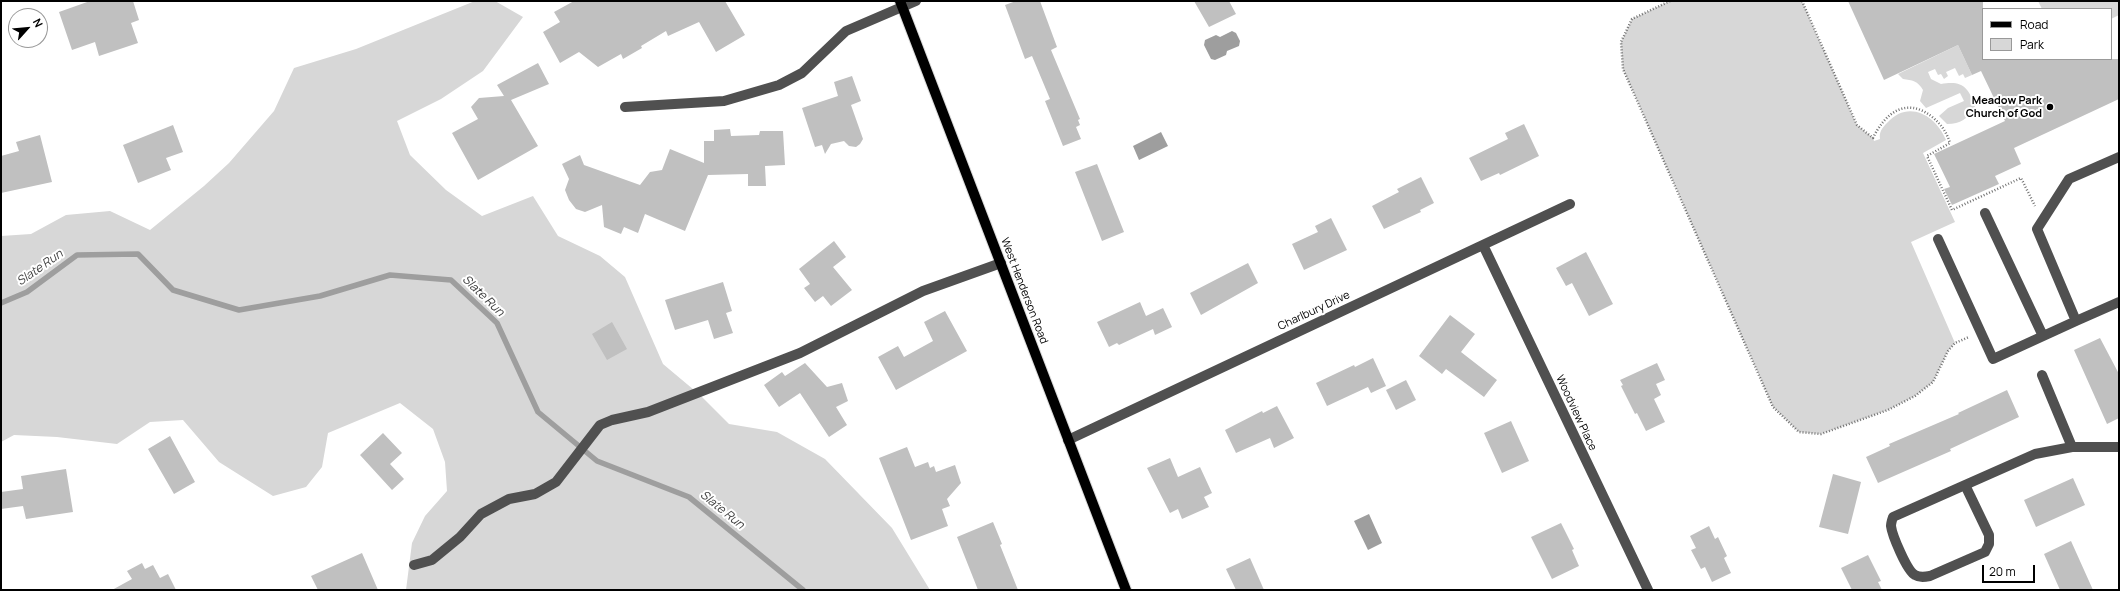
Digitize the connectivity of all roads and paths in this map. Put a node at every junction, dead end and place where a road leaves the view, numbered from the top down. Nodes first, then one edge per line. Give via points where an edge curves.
1 (916, 1) edge
2 (1670, 1) edge
3 (1802, 1) edge
4 (902, 4) edge
5 (625, 107) dead end
6 (2119, 157) edge
7 (1570, 204) dead end
8 (1985, 213) dead end
9 (2042, 221) junction
10 (1938, 238) dead end
11 (1483, 245) junction
12 (1001, 264) junction
13 (2119, 302) edge
14 (2076, 321) junction
15 (1980, 332) junction
16 (2043, 336) junction
17 (2042, 375) dead end
18 (1068, 440) junction
19 (2072, 447) junction
20 (2119, 448) edge
21 (1966, 485) junction
22 (414, 565) dead end
23 (1126, 590) edge
24 (1648, 590) edge

1 - 4 street
2 - 15 path via 1632,18 1621,42 1623,69 1773,407 1800,432 1829,432 1888,410 1915,396 1933,382 1948,351 1955,343
3 - 9 path via 1857,125 1873,138 1892,112 1907,106 1922,109 1946,131 1950,143 1927,156 1952,210 2021,178
4 - 5 street via 846,31 802,73 779,85 724,101
4 - 12 main road, West Henderson Road
6 - 9 street via 2069,179
7 - 11 street, Charlbury Drive
8 - 16 street
9 - 14 street via 2037,229
10 - 15 street
11 - 18 street, Charlbury Drive
11 - 24 street, Woodview Place
12 - 18 main road, West Henderson Road
12 - 22 street via 923,290 800,353 648,412 600,425 556,482 535,494 509,499 481,514 460,537 432,560
13 - 14 street
14 - 16 street
15 - 16 street via 1993,359
17 - 19 street
18 - 23 main road, West Henderson Road
19 - 20 street
19 - 21 street via 2035,454
21 - 21 street via 1893,517 1892,532 1909,570 1915,575 1923,578 1930,576 1985,552 1989,544 1988,535

